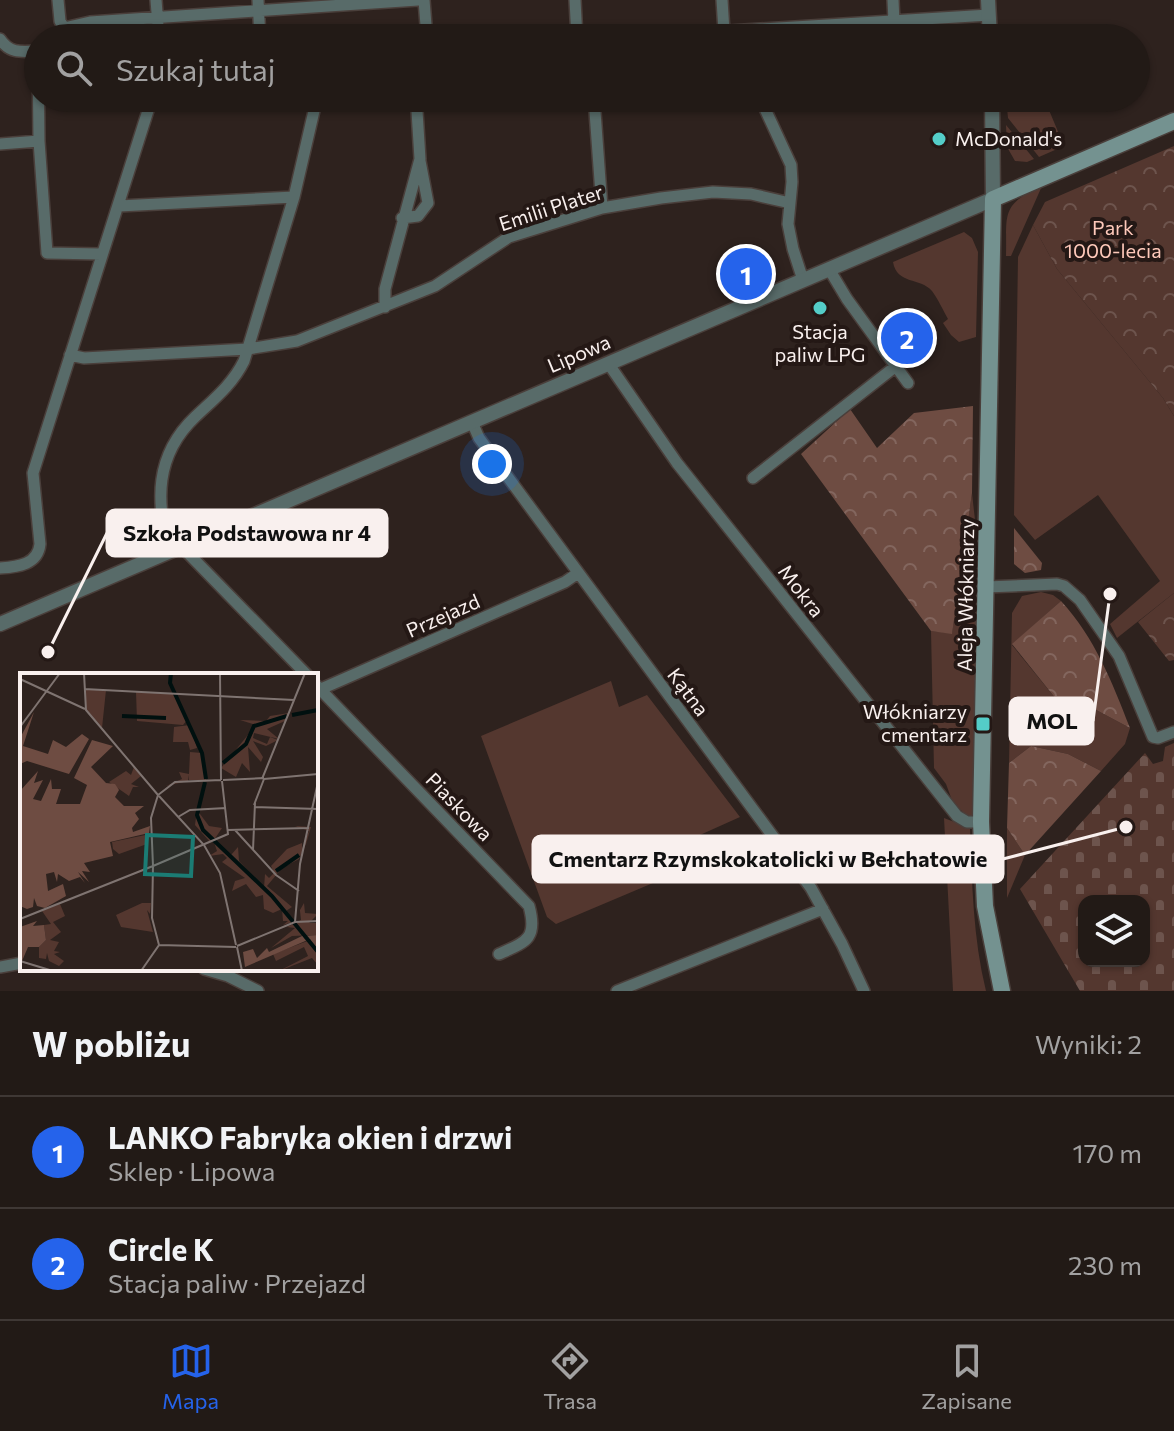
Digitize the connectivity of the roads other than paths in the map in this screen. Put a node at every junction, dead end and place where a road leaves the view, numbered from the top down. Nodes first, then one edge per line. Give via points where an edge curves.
1 (58, 0) edge
2 (156, 0) edge
3 (421, 0) edge
4 (575, 0) edge
5 (722, 0) edge
6 (893, 0) edge
7 (258, 6) edge
8 (989, 8) edge
9 (158, 18) junction
10 (894, 22) junction
11 (60, 24) edge
12 (85, 24) edge
13 (158, 24) edge
14 (425, 24) edge
15 (576, 24) edge
16 (728, 24) edge
17 (864, 24) edge
18 (0, 39) edge
19 (24, 51) edge
20 (38, 112) edge
21 (148, 112) edge
22 (314, 112) edge
23 (417, 112) edge
24 (595, 112) edge
25 (766, 112) edge
26 (992, 112) edge
27 (1174, 121) edge
28 (39, 141) junction
29 (0, 144) edge
30 (420, 159) junction
31 (294, 197) junction
32 (993, 199) junction
33 (790, 203) junction
34 (119, 206) junction
35 (602, 208) junction
36 (402, 218) junction
37 (101, 254) junction
38 (829, 269) junction
39 (803, 280) junction
40 (385, 307) junction
41 (248, 349) junction
42 (70, 355) junction
43 (608, 363) junction
44 (896, 366) junction
45 (908, 383) dead end
46 (472, 422) junction
47 (753, 478) dead end
48 (176, 548) junction
49 (0, 568) edge
50 (578, 573) junction
51 (986, 587) junction
52 (0, 624) edge
53 (305, 673) edge
54 (318, 687) edge
55 (1174, 732) edge
56 (981, 822) junction
57 (823, 909) junction
58 (499, 954) dead end
59 (20, 963) edge
60 (0, 967) edge
61 (211, 971) edge
62 (258, 991) edge
63 (617, 991) edge
64 (864, 991) edge
65 (1002, 991) edge

1 - 11 street
2 - 9 street
3 - 7 street
3 - 14 street
4 - 15 street
5 - 16 street
6 - 10 street
7 - 9 street
8 - 10 street
9 - 12 street
9 - 13 street
10 - 17 street
18 - 19 street via 6,48
20 - 28 street
21 - 34 street
22 - 31 street
23 - 30 street
24 - 35 street
25 - 33 street via 791,165
26 - 32 street
27 - 32 main road, Lipowa
28 - 29 street
28 - 37 street via 47,253
30 - 36 street
30 - 36 street via 428,203 418,216
31 - 34 street
31 - 41 street
32 - 38 street, Lipowa
32 - 51 main road, Aleja Włókniarzy
33 - 35 street, Emilii Plater via 713,192
33 - 39 street via 788,224
34 - 37 street
35 - 40 street, Emilii Plater via 509,237 435,286
36 - 40 street
37 - 42 street
38 - 39 street, Lipowa
38 - 44 street
39 - 43 street, Lipowa
40 - 41 street, Emilii Plater via 297,341
41 - 42 street, Emilii Plater
41 - 48 street via 234,380 192,420 166,464 160,514
42 - 49 street via 33,473 39,554 33,561
43 - 46 street, Lipowa
43 - 56 street, Mokra via 677,463 957,816
44 - 45 street
44 - 47 street
46 - 48 street, Lipowa
46 - 50 street, Kątna
48 - 52 street, Lipowa
48 - 53 street
50 - 54 street, Przejazd
50 - 57 street, Kątna
51 - 55 street via 1064,586 1119,656 1153,737
51 - 56 main road, Aleja Włókniarzy
54 - 58 street, Piaskowa via 529,906 531,934
56 - 65 main road, Aleja Włókniarzy via 985,906
57 - 63 street
57 - 64 street, Kątna
59 - 60 street
61 - 62 street

